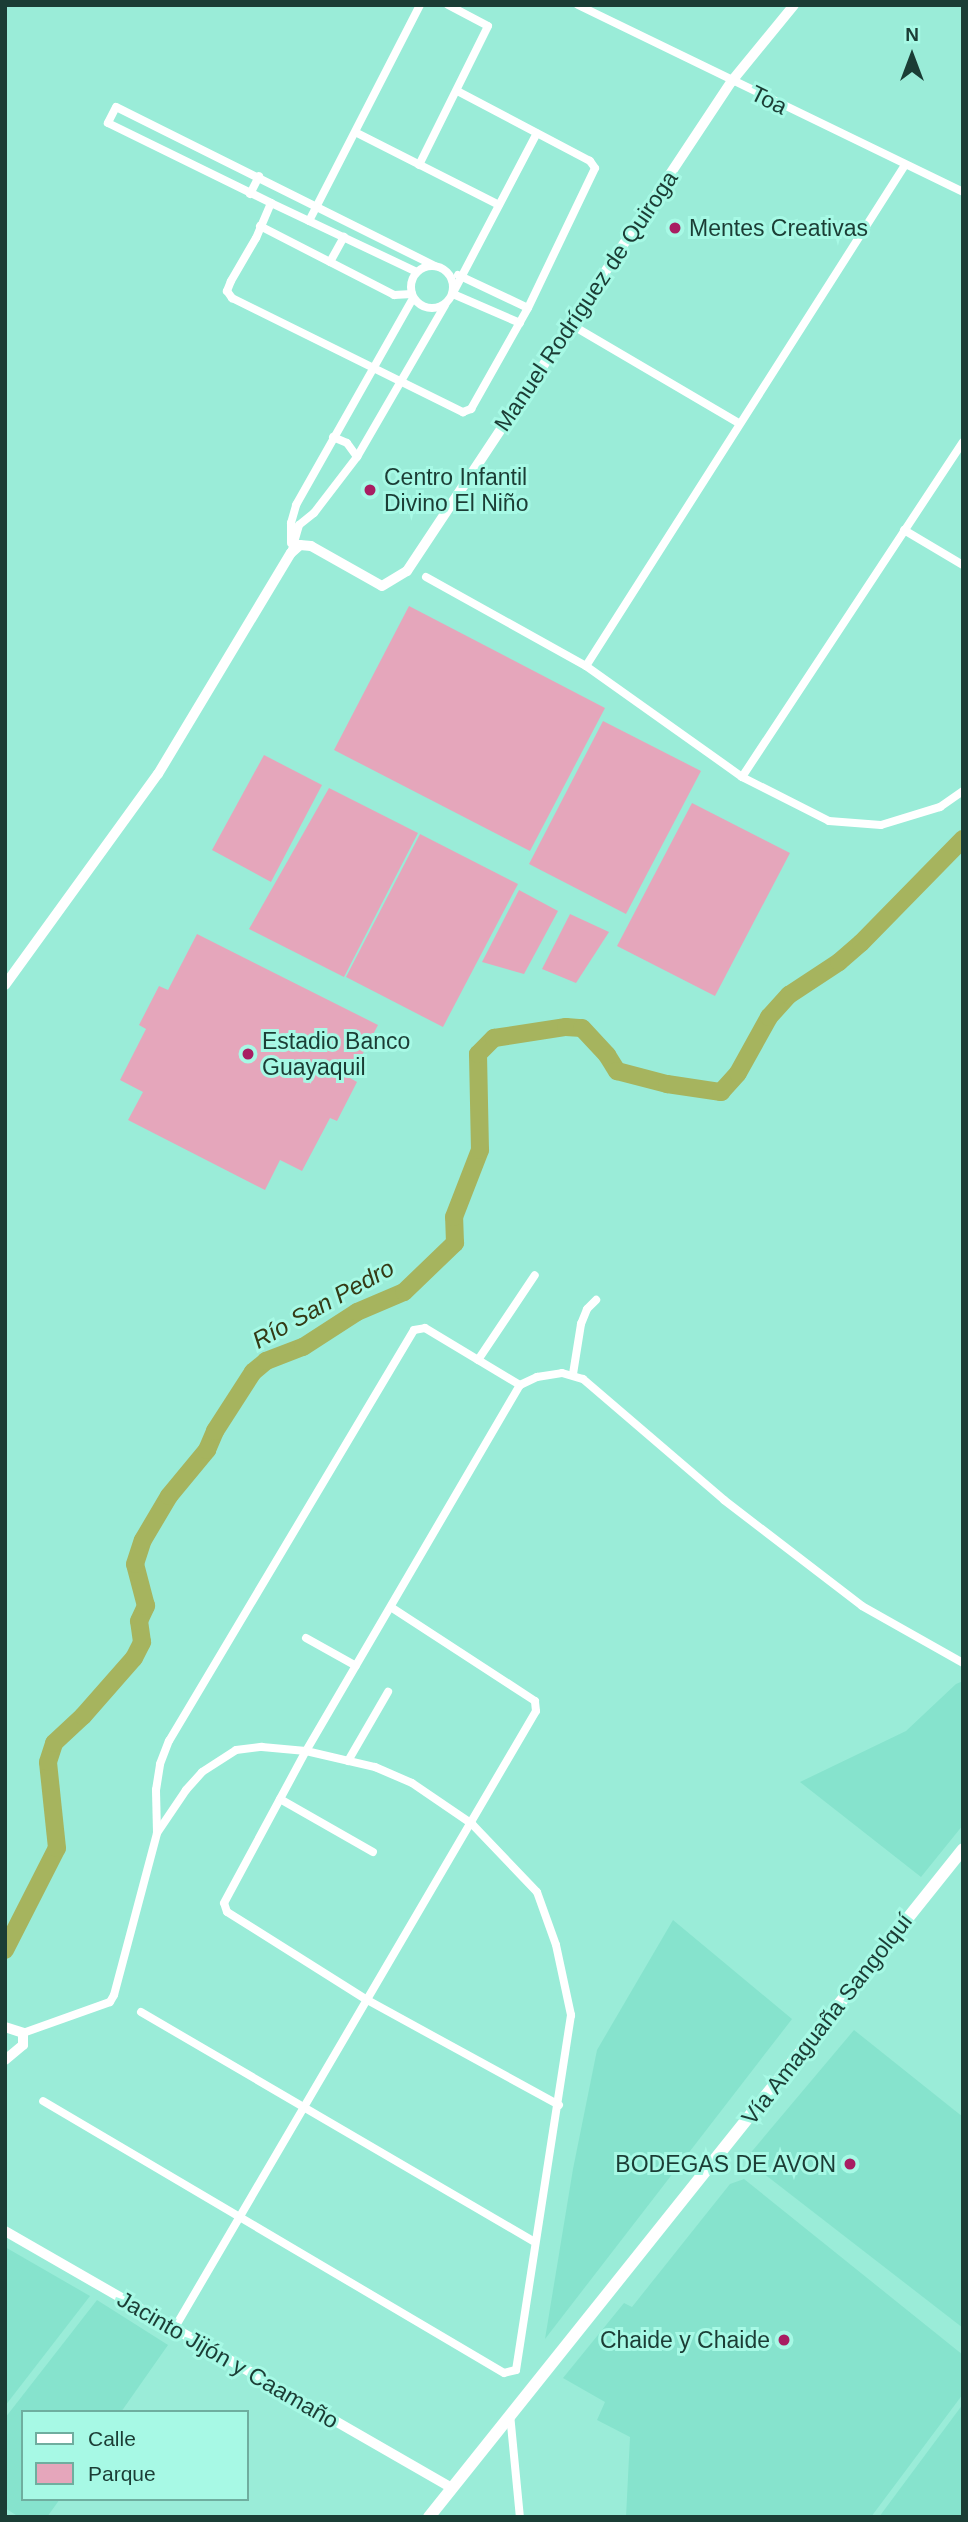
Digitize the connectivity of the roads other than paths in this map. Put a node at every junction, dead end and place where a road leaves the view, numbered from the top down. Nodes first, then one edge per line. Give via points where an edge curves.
1 (420, 5) edge
2 (448, 5) edge
3 (578, 5) edge
4 (794, 5) edge
5 (732, 82) junction
6 (457, 91) junction
7 (357, 133) junction
8 (537, 133) junction
9 (419, 165) junction
10 (905, 165) junction
11 (258, 176) junction
12 (963, 192) edge
13 (250, 194) junction
14 (271, 203) junction
15 (499, 205) junction
16 (319, 206) junction
17 (309, 221) junction
18 (260, 226) junction
19 (344, 237) junction
20 (330, 262) junction
21 (435, 266) junction
22 (417, 272) junction
23 (448, 272) junction
24 (462, 276) junction
25 (453, 293) junction
26 (412, 296) junction
27 (445, 305) junction
28 (528, 307) junction
29 (520, 323) junction
30 (570, 324) junction
31 (372, 366) junction
32 (402, 384) junction
33 (739, 423) junction
34 (333, 437) junction
35 (963, 442) edge
36 (357, 457) junction
37 (904, 530) junction
38 (291, 553) junction
39 (963, 565) edge
40 (426, 577) dead end
41 (586, 666) junction
42 (742, 777) junction
43 (963, 791) edge
44 (5, 985) edge
45 (535, 1275) dead end
46 (596, 1300) dead end
47 (478, 1360) junction
48 (573, 1374) junction
49 (520, 1385) junction
50 (391, 1607) junction
51 (306, 1638) dead end
52 (963, 1662) edge
53 (356, 1667) junction
54 (388, 1692) dead end
55 (306, 1751) junction
56 (348, 1761) junction
57 (280, 1799) junction
58 (472, 1824) junction
59 (157, 1833) junction
60 (963, 1849) edge
61 (373, 1852) dead end
62 (367, 2000) junction
63 (141, 2012) dead end
64 (9, 2027) edge
65 (23, 2033) junction
66 (5, 2060) edge
67 (43, 2101) dead end
68 (559, 2105) junction
69 (304, 2110) junction
70 (238, 2216) junction
71 (5, 2231) edge
72 (533, 2241) junction
73 (174, 2329) junction
74 (510, 2414) junction
75 (452, 2488) junction
76 (429, 2517) edge
77 (520, 2517) edge

1 - 7 street
2 - 6 street via 488,26
3 - 5 street, Toa
4 - 5 street, Manuel Rodríguez de Quiroga
5 - 10 street, Toa
5 - 30 street, Manuel Rodríguez de Quiroga
6 - 8 street
6 - 9 street
7 - 9 street
7 - 16 street
8 - 15 street
8 - 28 street via 595,168
9 - 15 street
10 - 12 street, Toa
10 - 33 street
11 - 13 street
11 - 13 street via 116,107 108,123
11 - 16 street
13 - 14 street
14 - 17 street
14 - 18 street
15 - 24 street
16 - 17 street
16 - 21 street
17 - 19 street
18 - 20 street
18 - 31 street via 228,293
19 - 20 street
19 - 22 street
20 - 26 street via 394,295
21 - 22 street
21 - 23 street
22 - 26 street via 411,282
23 - 24 street
23 - 25 street
24 - 25 street
24 - 28 street
25 - 27 street
25 - 29 street
26 - 27 street via 427,308
26 - 31 street
27 - 32 street
28 - 29 street
29 - 32 street via 467,411
30 - 33 street
30 - 38 street, Manuel Rodríguez de Quiroga via 407,571 382,586 311,546 300,545
31 - 32 street
31 - 34 street
32 - 36 street
33 - 41 street
34 - 36 street via 347,443
34 - 38 street via 296,505 290,523
35 - 37 street
36 - 38 street via 314,513 299,525
37 - 39 street
37 - 42 street
38 - 44 street via 158,774
40 - 41 street
41 - 42 street
42 - 43 street via 830,821 857,824 908,819 940,807
45 - 47 street
46 - 48 street via 581,1324
47 - 49 street
47 - 59 street via 425,1328 414,1330 169,1741 156,1790
48 - 49 street via 537,1377
48 - 52 street via 735,1509 862,1606
49 - 50 street
50 - 53 street
50 - 58 street via 537,1706
51 - 53 street
53 - 55 street
54 - 56 street
55 - 56 street
55 - 57 street
55 - 59 street via 262,1747 236,1750 216,1761 186,1790
56 - 58 street via 412,1783
57 - 61 street
57 - 62 street via 226,1894 227,1912
58 - 62 street
58 - 68 street via 537,1892 556,1945 571,2015
59 - 65 street via 110,2001
60 - 74 highway, Vía Amaguaña Sangolquí
62 - 68 street
62 - 69 street
63 - 69 street
64 - 65 street
65 - 66 street via 23,2045
67 - 70 street
68 - 72 street
69 - 70 street
69 - 72 street
70 - 72 street via 504,2373 518,2365
70 - 73 street
71 - 73 street, Jacinto Jijón y Caamaño
73 - 75 street, Jacinto Jijón y Caamaño
74 - 75 highway, Vía Amaguaña Sangolquí
74 - 77 street
75 - 76 highway, Vía Amaguaña Sangolquí

